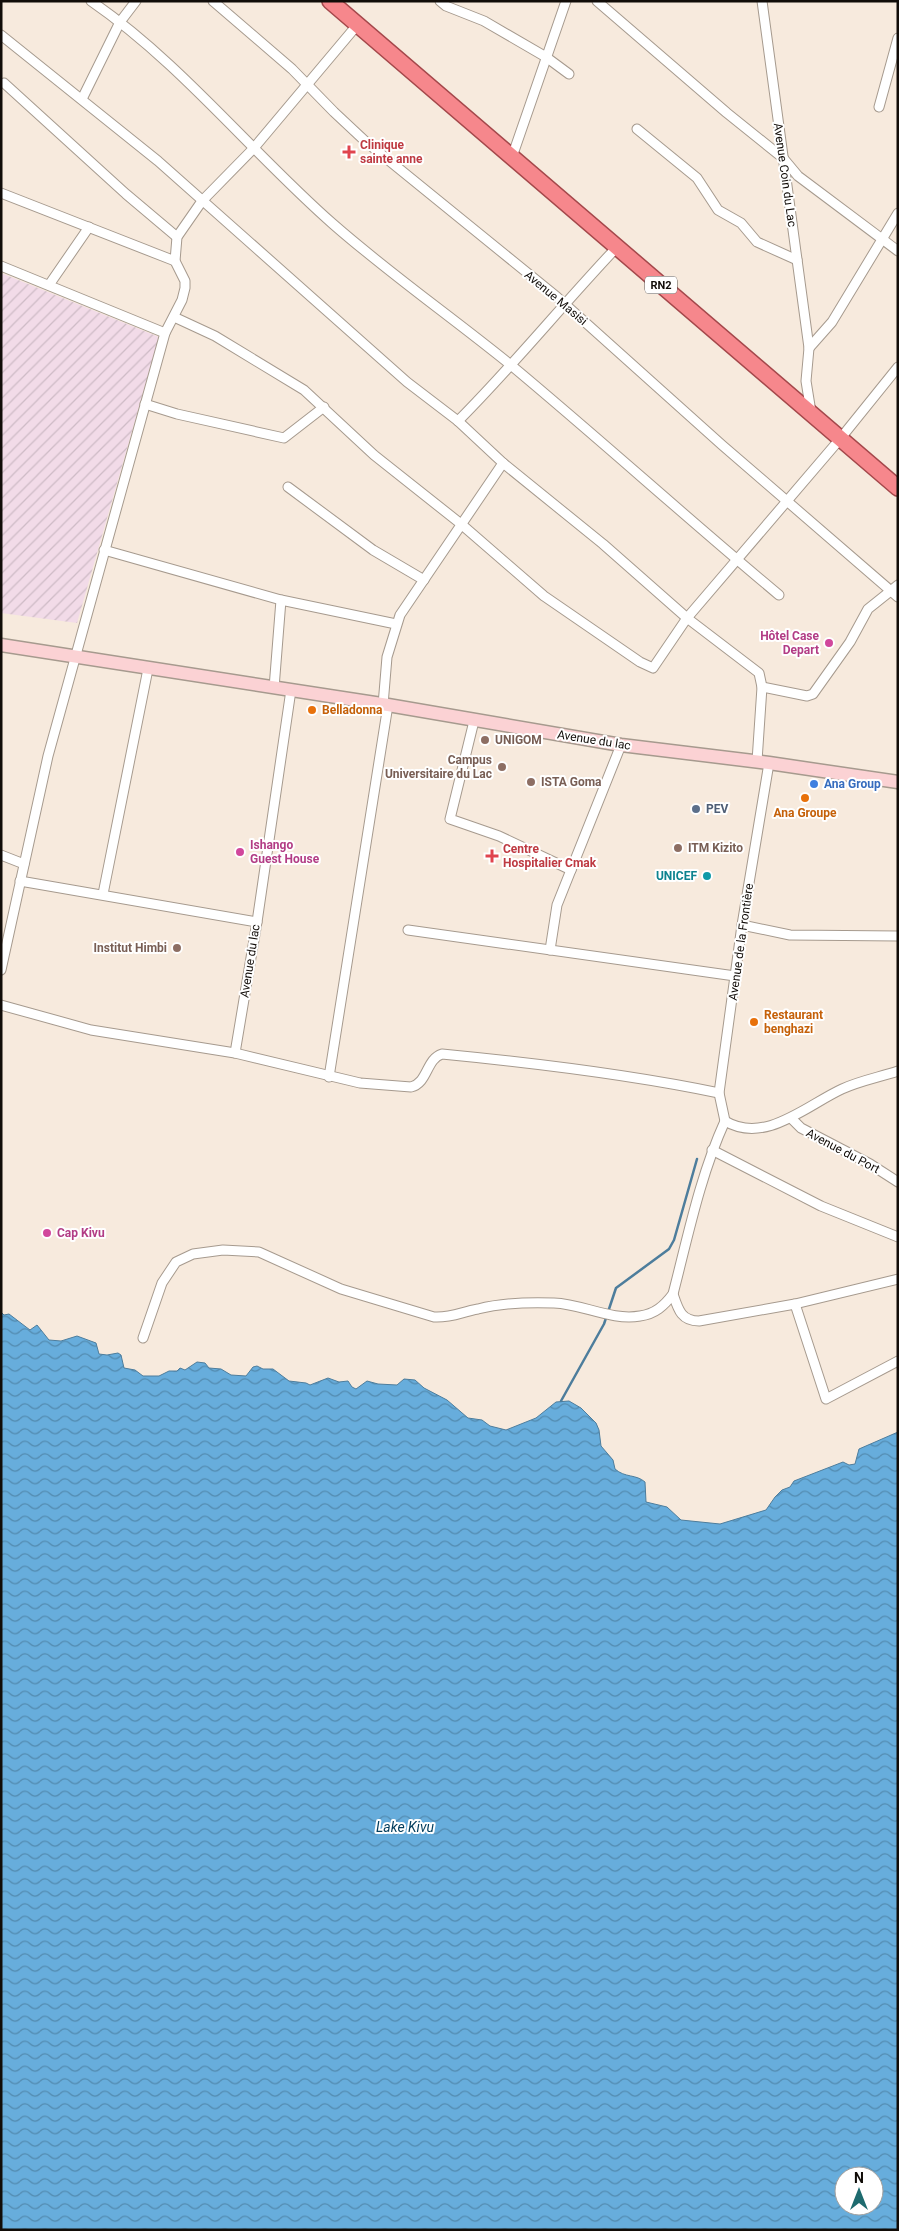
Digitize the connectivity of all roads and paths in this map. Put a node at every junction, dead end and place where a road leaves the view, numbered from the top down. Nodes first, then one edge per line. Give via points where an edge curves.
1 (91, 1) edge
2 (136, 1) edge
3 (213, 1) edge
4 (440, 1) edge
5 (566, 1) edge
6 (597, 1) edge
7 (762, 1) edge
8 (336, 3) edge
9 (120, 22) junction
10 (358, 24) junction
11 (1, 35) edge
12 (898, 38) edge
13 (546, 57) junction
14 (569, 74) dead end
15 (4, 83) dead end
16 (306, 85) junction
17 (82, 99) junction
18 (880, 107) dead end
19 (637, 129) dead end
20 (253, 149) junction
21 (512, 157) junction
22 (783, 158) junction
23 (1, 193) edge
24 (202, 201) junction
25 (898, 213) edge
26 (89, 227) junction
27 (177, 237) junction
28 (881, 239) junction
29 (617, 247) junction
30 (898, 251) edge
31 (797, 260) junction
32 (175, 261) junction
33 (1, 266) edge
34 (49, 285) junction
35 (564, 304) junction
36 (174, 317) junction
37 (165, 333) junction
38 (809, 348) junction
39 (510, 365) junction
40 (898, 367) edge
41 (145, 404) junction
42 (324, 407) junction
43 (811, 413) junction
44 (458, 421) junction
45 (840, 439) junction
46 (503, 463) junction
47 (288, 487) dead end
48 (898, 488) edge
49 (787, 499) junction
50 (460, 524) junction
51 (104, 550) junction
52 (735, 559) junction
53 (424, 580) junction
54 (896, 591) edge
55 (779, 595) dead end
56 (281, 600) junction
57 (687, 618) junction
58 (396, 624) junction
59 (1, 645) edge
60 (76, 656) junction
61 (148, 669) junction
62 (762, 687) junction
63 (274, 688) junction
64 (291, 690) junction
65 (385, 705) junction
66 (474, 721) junction
67 (621, 745) junction
68 (763, 762) junction
69 (898, 782) edge
70 (1, 855) edge
71 (24, 864) junction
72 (571, 870) junction
73 (20, 881) junction
74 (103, 894) junction
75 (257, 922) junction
76 (742, 924) junction
77 (408, 930) dead end
78 (898, 936) edge
79 (550, 950) junction
80 (1, 970) edge
81 (735, 976) junction
82 (1, 1005) edge
83 (235, 1053) junction
84 (898, 1071) edge
85 (329, 1077) junction
86 (719, 1093) junction
87 (791, 1118) junction
88 (725, 1121) junction
89 (712, 1150) junction
90 (898, 1182) edge
91 (898, 1237) edge
92 (898, 1279) edge
93 (673, 1294) junction
94 (795, 1304) junction
95 (143, 1338) dead end
96 (898, 1361) edge

1 - 9 street
2 - 9 street
3 - 16 street, Avenue Masisi
4 - 13 street
5 - 13 street
6 - 22 street
7 - 22 street, Avenue Coin du Lac
8 - 10 highway, RN2
9 - 17 street
9 - 20 street via 177,72
10 - 16 street
10 - 21 highway, RN2
11 - 17 street
12 - 18 street
13 - 14 street
13 - 21 street
15 - 27 street
16 - 20 street
16 - 35 street, Avenue Masisi via 366,140
17 - 24 street
19 - 31 street via 697,178 718,210 741,223 757,242
20 - 24 street
20 - 39 street via 333,224
21 - 29 highway, RN2
22 - 28 street via 798,176
22 - 31 street, Avenue Coin du Lac
23 - 26 street
24 - 27 street
24 - 44 street via 407,382
25 - 28 street
26 - 32 street
26 - 34 street
27 - 32 street
28 - 30 street
28 - 38 street via 832,322
29 - 35 street
29 - 43 highway, RN2
31 - 38 street, Avenue Coin du Lac
32 - 36 street via 185,288
33 - 34 street
34 - 37 street
35 - 39 street
35 - 49 street, Avenue Masisi
36 - 37 street
36 - 42 street via 258,361 304,390
37 - 41 street
38 - 43 street, Avenue Coin du Lac via 806,381
39 - 44 street
39 - 52 street
40 - 45 street
41 - 42 street via 284,438
41 - 51 street
42 - 50 street via 374,455
43 - 45 highway, RN2
44 - 46 street
45 - 48 highway, RN2
45 - 49 street
46 - 50 street
46 - 57 street
47 - 53 street via 373,550
49 - 52 street
49 - 54 street, Avenue Masisi
50 - 53 street
50 - 57 street via 544,596 653,668
51 - 56 street
51 - 60 street
52 - 55 street
52 - 57 street
53 - 58 street
54 - 62 street via 868,609 850,642 813,694 807,696
56 - 58 street
56 - 63 street
57 - 62 street via 759,673
58 - 65 street via 387,657
59 - 60 main road, Avenue du lac
60 - 61 main road, Avenue du lac
60 - 71 street via 48,756
61 - 63 main road, Avenue du lac
61 - 74 street
62 - 68 street, Avenue de la Frontière
63 - 64 main road, Avenue du lac
64 - 65 main road, Avenue du lac
64 - 75 street, Avenue du lac
65 - 66 main road, Avenue du lac
65 - 85 street
66 - 67 main road, Avenue du lac
66 - 72 street via 450,819 500,836
67 - 68 main road, Avenue du lac
67 - 72 street
68 - 69 main road, Avenue du lac
68 - 76 street, Avenue de la Frontière
70 - 71 street
71 - 73 street
72 - 79 street via 557,905
73 - 74 street
73 - 80 street
74 - 75 street
75 - 83 street, Avenue du lac
76 - 78 street via 790,936
76 - 81 street, Avenue de la Frontière
77 - 79 street
79 - 81 street
81 - 86 street, Avenue de la Frontière
82 - 83 street via 90,1030
83 - 85 street
84 - 87 street via 842,1088
85 - 86 street via 411,1087 421,1082 434,1059 442,1054 672,1083
86 - 88 street, Avenue de la Frontière
87 - 88 street via 748,1129
87 - 90 street, Avenue du Port via 801,1128
88 - 89 street
89 - 91 street via 821,1206
89 - 93 street
92 - 94 street
93 - 94 street via 680,1312 691,1322
93 - 95 street via 662,1308 628,1318 570,1304 531,1303 477,1309 446,1318 434,1317 341,1289 259,1252 223,1250 193,1254 176,1262 162,1283
94 - 96 street via 826,1399

